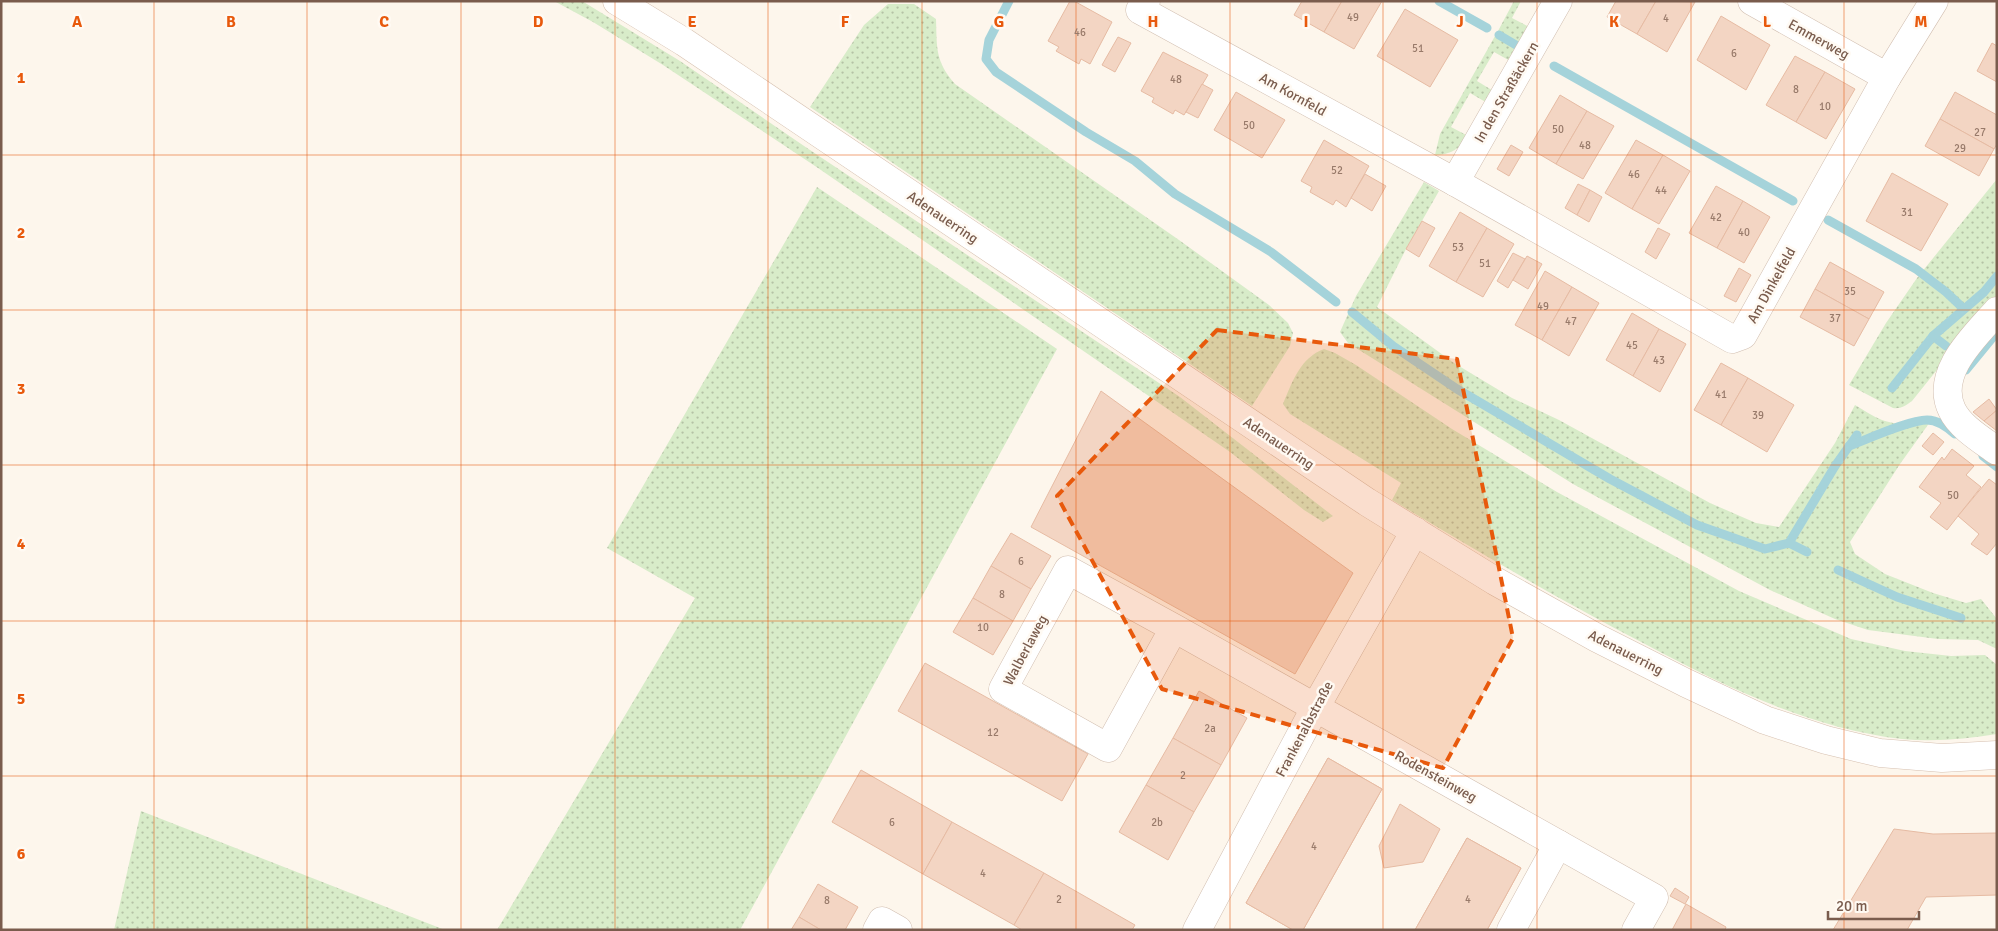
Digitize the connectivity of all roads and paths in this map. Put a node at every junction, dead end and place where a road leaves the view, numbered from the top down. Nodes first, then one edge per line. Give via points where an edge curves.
1 (616, 1) edge
2 (1146, 1) edge
3 (1558, 1) edge
4 (1752, 1) edge
5 (1934, 1) edge
6 (1887, 77) junction
7 (1455, 182) junction
8 (1997, 311) edge
9 (1997, 451) edge
10 (1415, 531) junction
11 (1174, 628) junction
12 (1315, 708) junction
13 (1997, 755) edge
14 (1558, 844) junction
15 (878, 930) edge
16 (898, 930) edge
17 (1197, 930) edge
18 (1511, 930) edge
19 (1636, 930) edge

1 - 10 street, Adenauerring via 684,42 1366,502
2 - 7 street, Am Kornfeld via 1140,10
3 - 7 street, In den Straßäckern
4 - 6 street, Emmerweg
5 - 6 street, Am Dinkelfeld
6 - 7 street, Am Dinkelfeld via 1743,335 1732,339
8 - 9 street via 1953,366 1948,381 1948,398 1952,411 1963,424
10 - 12 street, Frankenalbstraße
10 - 13 street, Adenauerring via 1495,581 1597,638 1765,720 1880,753 1942,758
11 - 11 street, Walberlaweg via 1108,748 1003,689 1068,570
11 - 12 street, Walberlaweg
12 - 14 street, Rodensteinweg
12 - 17 street, Frankenalbstraße
14 - 18 street
14 - 19 street, Rodensteinweg via 1654,898
15 - 16 street via 882,921

